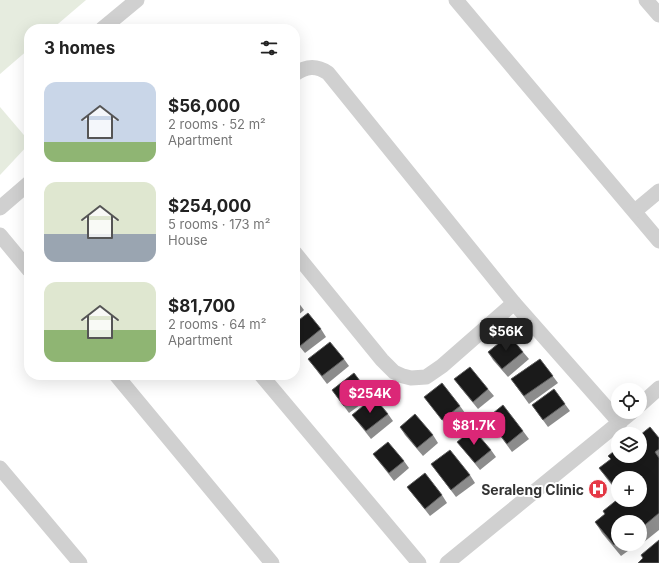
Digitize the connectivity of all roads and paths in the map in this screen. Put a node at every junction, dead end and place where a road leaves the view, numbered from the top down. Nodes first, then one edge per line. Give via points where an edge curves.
1 (137, 0) edge
2 (456, 0) edge
3 (646, 0) edge
4 (659, 15) edge
5 (108, 24) edge
6 (300, 71) edge
7 (24, 187) edge
8 (659, 191) edge
9 (0, 208) edge
10 (635, 212) junction
11 (0, 235) edge
12 (659, 241) edge
13 (300, 259) edge
14 (24, 264) edge
15 (514, 302) junction
16 (120, 380) edge
17 (265, 380) edge
18 (659, 388) edge
19 (647, 399) edge
20 (624, 419) edge
21 (620, 423) junction
22 (0, 468) edge
23 (80, 563) edge
24 (272, 563) edge
25 (418, 563) edge
26 (447, 563) edge

1 - 5 street
2 - 10 street
3 - 4 street
6 - 15 street via 308,67 328,73
7 - 9 street
8 - 10 street
10 - 12 street
11 - 14 street
13 - 15 street via 382,360 394,372 411,378 426,377 442,366
15 - 21 street
16 - 24 street
17 - 25 street
18 - 19 street
20 - 21 street
21 - 26 street
22 - 23 street

